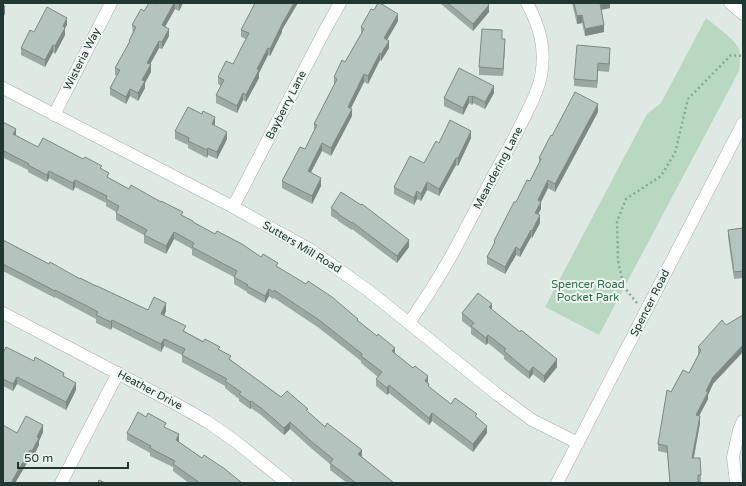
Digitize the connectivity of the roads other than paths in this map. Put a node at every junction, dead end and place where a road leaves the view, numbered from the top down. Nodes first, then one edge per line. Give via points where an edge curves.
1 (111, 3) edge
2 (340, 3) edge
3 (527, 3) edge
4 (730, 3) edge
5 (743, 14) edge
6 (3, 88) edge
7 (54, 115) junction
8 (743, 123) edge
9 (233, 207) junction
10 (3, 313) edge
11 (409, 323) junction
12 (118, 373) junction
13 (743, 421) edge
14 (578, 443) junction
15 (61, 483) edge
16 (287, 483) edge
17 (558, 483) edge
18 (736, 483) edge

1 - 7 street, Wisteria Way
2 - 9 street, Bayberry Lane
3 - 11 street, Meandering Lane via 542,38 544,57 541,78 534,98 438,280
4 - 5 street
6 - 7 street, Sutters Mill Road
7 - 9 street, Sutters Mill Road
8 - 14 street, Spencer Road
9 - 11 street, Sutters Mill Road via 311,250
10 - 12 street, Heather Drive
11 - 14 street, Sutters Mill Road via 532,420
12 - 15 street
12 - 16 street, Heather Drive via 206,421
13 - 18 street via 733,457
14 - 17 street, Spencer Road

